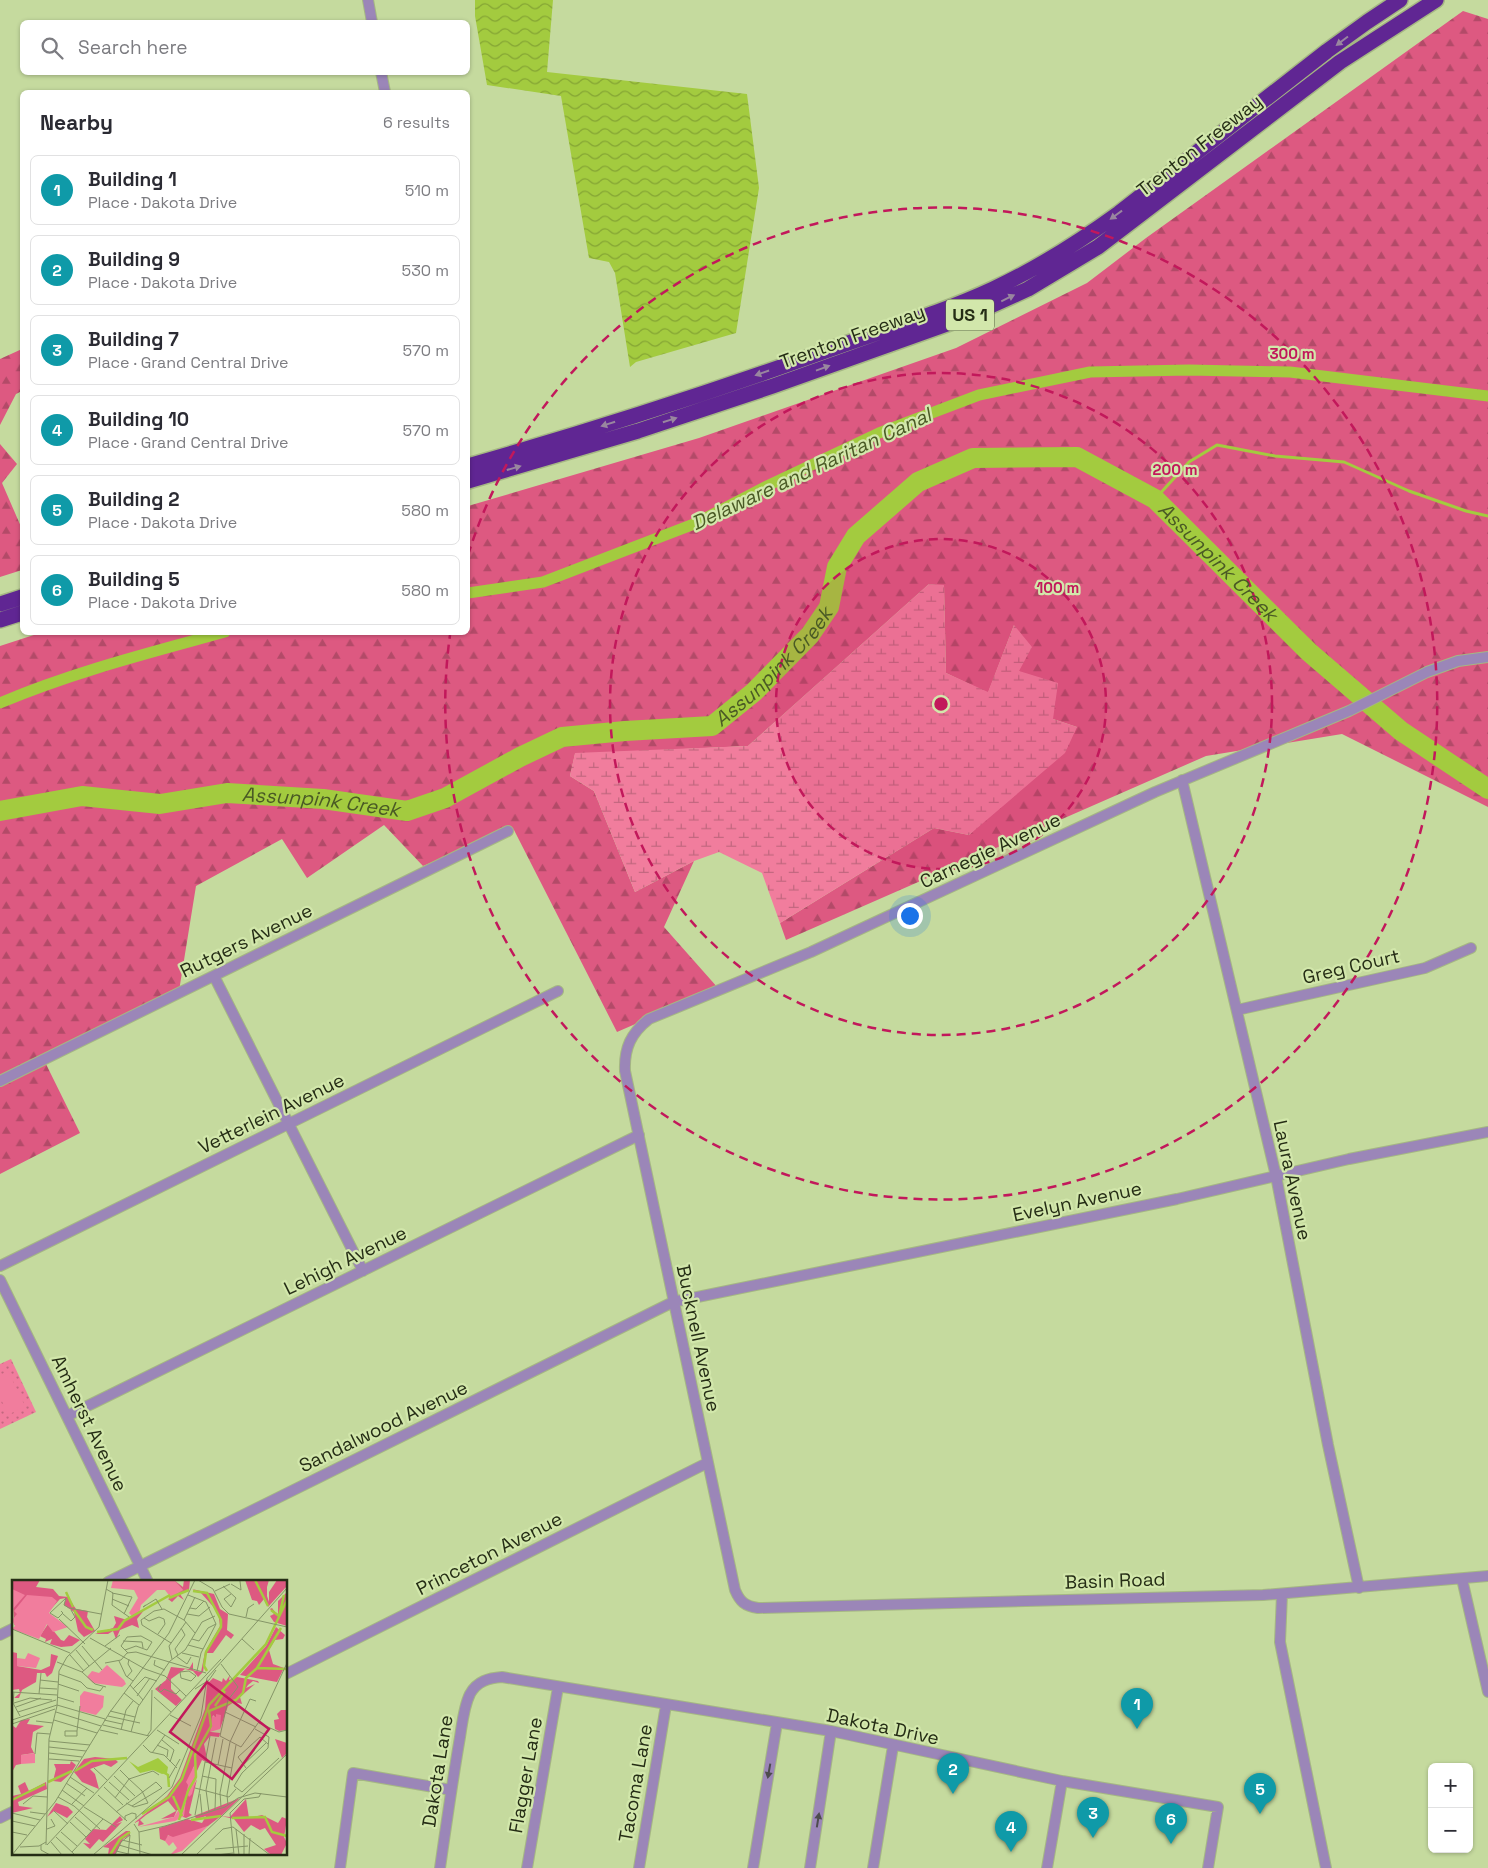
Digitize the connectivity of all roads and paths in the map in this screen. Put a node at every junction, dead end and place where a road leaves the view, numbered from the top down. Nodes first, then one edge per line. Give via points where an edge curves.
1 (368, 0) edge
2 (1400, 0) edge
3 (1436, 0) edge
4 (372, 20) edge
5 (382, 75) edge
6 (385, 90) edge
7 (470, 465) edge
8 (470, 481) edge
9 (20, 598) edge
10 (0, 604) edge
11 (20, 614) edge
12 (0, 620) edge
13 (1488, 657) edge
14 (1182, 780) junction
15 (508, 831) dead end
16 (1471, 948) dead end
17 (214, 976) junction
18 (558, 991) dead end
19 (1237, 1010) junction
20 (627, 1078) joint
21 (0, 1081) edge
22 (288, 1124) junction
23 (1488, 1132) edge
24 (639, 1135) junction
25 (1276, 1176) junction
26 (0, 1266) edge
27 (363, 1271) junction
28 (0, 1280) edge
29 (673, 1302) junction
30 (67, 1416) junction
31 (707, 1462) junction
32 (140, 1566) junction
33 (1488, 1576) edge
34 (1462, 1579) junction
35 (112, 1580) edge
36 (147, 1580) edge
37 (1359, 1588) junction
38 (1282, 1594) junction
39 (743, 1603) joint
40 (12, 1629) edge
41 (0, 1635) edge
42 (288, 1673) edge
43 (479, 1683) joint
44 (558, 1687) junction
45 (1488, 1692) edge
46 (666, 1705) junction
47 (777, 1723) junction
48 (831, 1731) junction
49 (893, 1746) junction
50 (1062, 1781) junction
51 (451, 1790) junction
52 (12, 1812) edge
53 (0, 1818) edge
54 (340, 1868) edge
55 (440, 1868) edge
56 (527, 1868) edge
57 (639, 1868) edge
58 (753, 1868) edge
59 (810, 1868) edge
60 (873, 1868) edge
61 (1047, 1868) edge
62 (1208, 1868) edge
63 (1326, 1868) edge

1 - 4 street
2 -> 7 highway, Trenton Freeway / US 1 via 1098,228 1008,281 960,303 768,372
8 -> 3 highway, Trenton Freeway / US 1 via 773,386 964,318 1028,289 1098,247 1340,62
5 - 6 street
9 - 10 highway
11 - 12 highway
13 - 14 street, Carnegie Avenue via 1449,664 1349,711
14 - 19 street, Laura Avenue
14 - 20 street, Carnegie Avenue via 810,952 650,1019 640,1026 627,1046 624,1058
15 - 17 street, Rutgers Avenue
16 - 19 street, Greg Court via 1425,968
17 - 21 street, Rutgers Avenue
17 - 22 street
18 - 22 street, Vetterlein Avenue
19 - 25 street, Laura Avenue
20 - 24 street, Bucknell Avenue
22 - 26 street, Vetterlein Avenue
22 - 27 street
23 - 25 street, Evelyn Avenue
24 - 27 street, Lehigh Avenue
24 - 29 street, Bucknell Avenue
25 - 29 street, Evelyn Avenue
25 - 37 street, Laura Avenue
27 - 30 street, Lehigh Avenue
28 - 30 street, Amherst Avenue
29 - 31 street, Bucknell Avenue
29 - 32 street, Sandalwood Avenue
30 - 32 street, Amherst Avenue
31 - 39 street, Bucknell Avenue via 735,1590
31 - 42 street, Princeton Avenue
32 - 35 street, Sandalwood Avenue
32 - 36 street, Amherst Avenue
33 - 34 street, Basin Road
34 - 37 street, Basin Road
34 - 45 street
37 - 38 street, Basin Road
38 - 39 street, Basin Road via 758,1608
38 - 63 street via 1280,1642
40 - 41 street
43 - 44 street, Dakota Drive via 502,1677
43 - 51 street, Dakota Lane via 470,1694 465,1710
44 - 46 street, Dakota Drive
44 - 56 street, Flagger Lane
46 - 47 street, Dakota Drive
46 - 57 street, Tacoma Lane
47 - 48 street, Dakota Drive
47 -> 58 street
48 - 49 street, Dakota Drive
59 -> 48 street
49 - 50 street, Dakota Drive
49 - 60 street
50 - 61 street
50 - 62 street, Dakota Drive via 1218,1807
51 - 54 street via 353,1773
51 - 55 street, Dakota Lane
52 - 53 street

